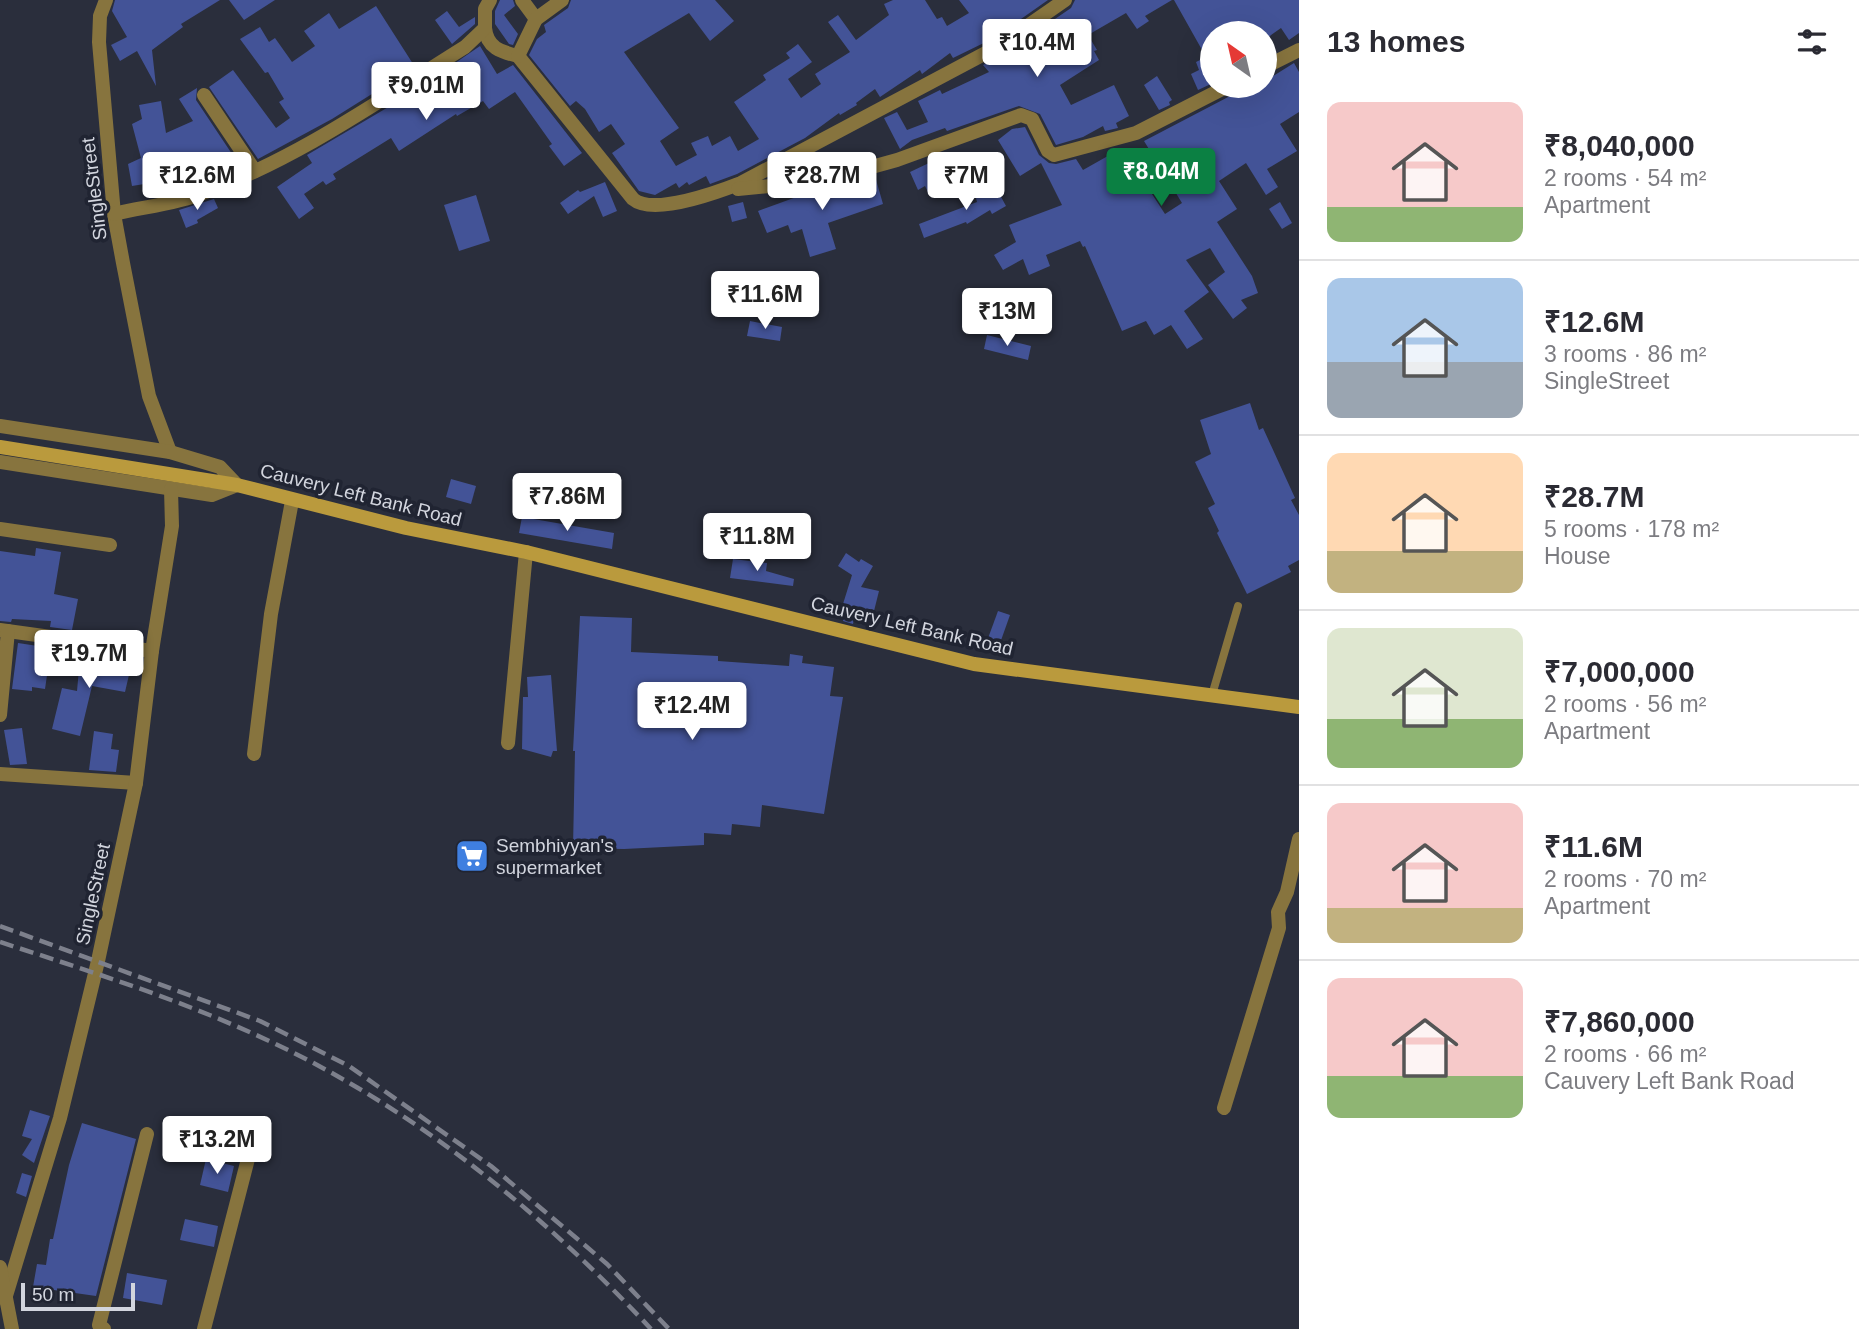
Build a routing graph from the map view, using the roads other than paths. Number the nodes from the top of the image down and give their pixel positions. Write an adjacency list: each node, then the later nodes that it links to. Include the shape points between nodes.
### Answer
1 (106, 0): 15 (street, SingleStreet, via 99,42)
2 (490, 0): 7 (street)
3 (522, 0): 6 (street)
4 (562, 0): 6 (street)
5 (1065, 0): 14 (street, via 999,46)
6 (536, 19): 9 (street)
7 (485, 28): 9 (street, via 495,48); 13 (street, via 465,47 317,139)
8 (1299, 50): 10 (street)
9 (518, 56): 14 (street, via 636,202 658,204)
10 (1278, 60)
11 (204, 96): 13 (street)
12 (1205, 98): 14 (street, via 1136,133 1054,155 1048,152 1032,119 1020,116 897,160 821,181)
13 (255, 171): 15 (street, via 201,194)
14 (722, 191)
15 (114, 214): 18 (street, SingleStreet, via 149,396)
16 (0, 426): 18 (street)
17 (0, 447): 20 (main road, Cauvery Left Bank Road)
18 (170, 452): 20 (street, via 220,467)
19 (0, 462): 21 (street)
20 (237, 485): 21 (street, via 212,495); 22 (main road, Cauvery Left Bank Road)
21 (170, 489): 28 (street, SingleStreet, via 172,526)
22 (292, 501): 25 (main road, Cauvery Left Bank Road); 33 (street, via 271,614)
23 (0, 528): 24 (street)
24 (110, 545)
25 (526, 552): 29 (main road, Cauvery Left Bank Road, via 974,664); 32 (street)
26 (1238, 606): 29 (lane)
27 (4, 631): 28 (street); 31 (street)
28 (152, 651): 35 (street, SingleStreet)
29 (1212, 695): 30 (main road, Cauvery Left Bank Road)
30 (1299, 707)
31 (0, 715)
32 (508, 743)
33 (254, 754)
34 (0, 774): 35 (street)
35 (136, 783): 41 (street, SingleStreet, via 60,1118)
36 (1299, 839): 37 (street, via 1278,912 1279,928)
37 (1224, 1108)
38 (147, 1134): 43 (street, via 100,1325)
39 (249, 1155): 44 (street)
40 (0, 1267): 41 (street)
41 (5, 1299): 42 (street)
42 (12, 1329)
43 (104, 1329)
44 (204, 1329)

